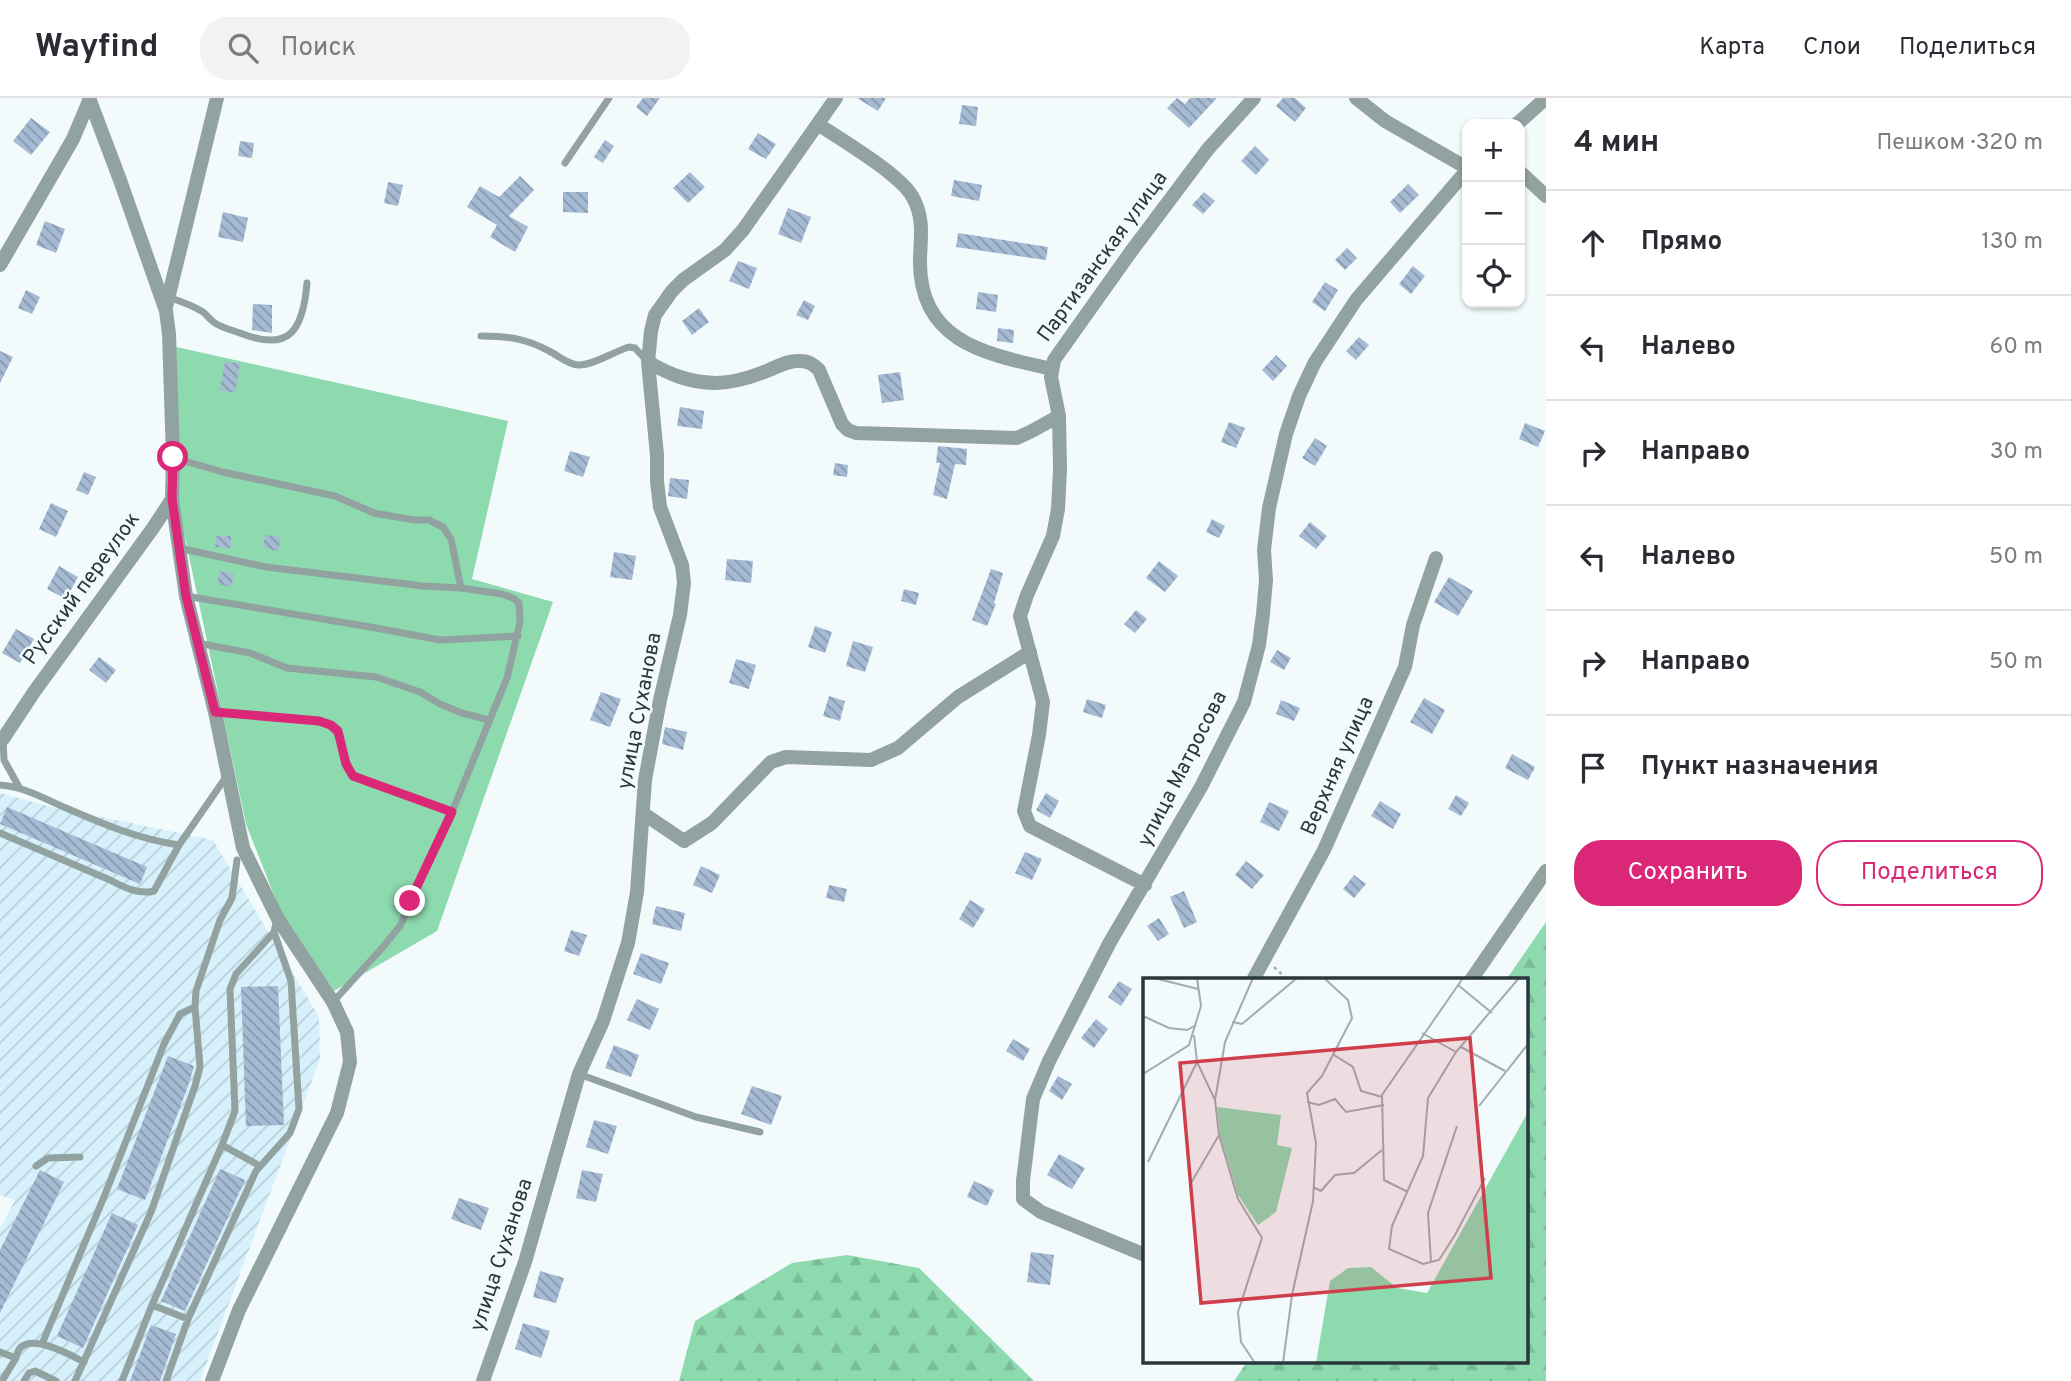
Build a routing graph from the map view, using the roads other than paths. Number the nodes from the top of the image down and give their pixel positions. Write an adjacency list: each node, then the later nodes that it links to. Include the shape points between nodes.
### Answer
1 (217, 98): 17 (street)
2 (609, 98): 10 (lane)
3 (836, 98): 9 (street, улица Суханова)
4 (1254, 98): 20 (street, Партизанская улица, via 1130,253)
5 (1356, 98): 11 (street, via 1385,121)
6 (1546, 98): 8 (street)
7 (89, 99): 15 (street, via 74,139); 17 (street)
8 (1523, 119)
9 (819, 125): 19 (street, улица Суханова, via 734,241 683,280 663,302 651,331); 20 (street, via 893,176 913,196 922,223 925,297 943,328 980,351)
10 (565, 163)
11 (1462, 166)
12 (1462, 175): 43 (street, улица Матросова, via 1356,300 1315,362 1299,396 1269,508 1264,614 1244,702)
13 (1525, 177): 14 (street)
14 (1546, 196)
15 (0, 265)
16 (307, 283): 17 (lane, via 303,316 295,329 272,341 215,323 185,302)
17 (167, 304): 22 (street)
18 (481, 336): 19 (lane, via 507,336 532,343 580,366 629,347)
19 (648, 362): 21 (street, via 670,375 717,383 803,360 819,370 842,424 856,433 1017,438); 38 (street, улица Суханова, via 660,507 682,565 684,583 645,780)
20 (1052, 369): 21 (street, Партизанская улица)
21 (1059, 416): 30 (street, Партизанская улица, via 1058,509 1053,536 1020,616)
22 (173, 457): 23 (street); 26 (lane, via 335,496 374,513 436,523 451,539)
23 (172, 499): 24 (street); 33 (street, Русский переулок)
24 (179, 548): 26 (lane, via 266,567); 27 (street)
25 (1436, 558): 45 (street, Верхняя улица, via 1413,625 1405,667 1324,850)
26 (461, 587): 28 (lane, via 502,594 519,603)
27 (186, 596): 28 (lane, via 440,640); 29 (street)
28 (517, 636): 32 (lane, via 507,678)
29 (196, 643): 31 (street); 32 (lane, via 250,653 287,668 376,677)
30 (1030, 652): 38 (street, via 958,697 898,748 871,760 786,757 771,762 712,824 684,841); 43 (street, Партизанская улица, via 1043,702 1024,811 1030,826)
31 (215, 712): 34 (street); 37 (lane, via 331,725 338,731 353,776)
32 (489, 720): 37 (lane)
33 (3, 739): 36 (lane, via 4,760)
34 (229, 774): 40 (lane); 44 (street, via 243,848)
35 (0, 785): 36 (lane)
36 (19, 787): 40 (lane, via 117,830)
37 (452, 812): 47 (lane, via 400,926)
38 (643, 814): 49 (street, улица Суханова, via 628,943 603,1021)
39 (0, 833): 40 (lane, via 122,886 149,893)
40 (179, 845)
41 (237, 860): 48 (lane, via 232,898 211,946)
42 (1546, 871): 46 (street)
43 (1146, 885): 55 (street, улица Матросова, via 1110,942 1033,1099 1023,1181 1023,1199 1041,1212)
44 (276, 925): 47 (street); 51 (lane, via 236,974 230,989 234,1111); 54 (lane, via 291,981 299,1109 290,1133)
45 (1254, 978)
46 (1472, 978)
47 (333, 1002): 68 (street, via 347,1032 350,1062 337,1113 239,1310)
48 (195, 1007): 58 (lane, via 180,1014 164,1044); 61 (lane, via 200,1068 195,1086 151,1212)
49 (579, 1074): 50 (lane, via 696,1117); 69 (street, улица Суханова, via 525,1262)
50 (760, 1132)
51 (222, 1145): 54 (lane); 56 (lane)
52 (80, 1157): 53 (lane, via 48,1158)
53 (36, 1166)
54 (260, 1166): 57 (lane)
55 (1143, 1254)
56 (152, 1305): 57 (lane); 66 (lane)
57 (188, 1319): 67 (lane)
58 (43, 1344): 60 (lane, via 24,1345); 61 (lane)
59 (0, 1352): 60 (lane)
60 (16, 1358): 62 (lane)
61 (84, 1362): 65 (lane)
62 (2, 1381)
63 (24, 1381): 64 (lane, via 35,1371)
64 (56, 1381)
65 (75, 1381)
66 (122, 1381)
67 (166, 1381)
68 (212, 1381)
69 (483, 1381)

